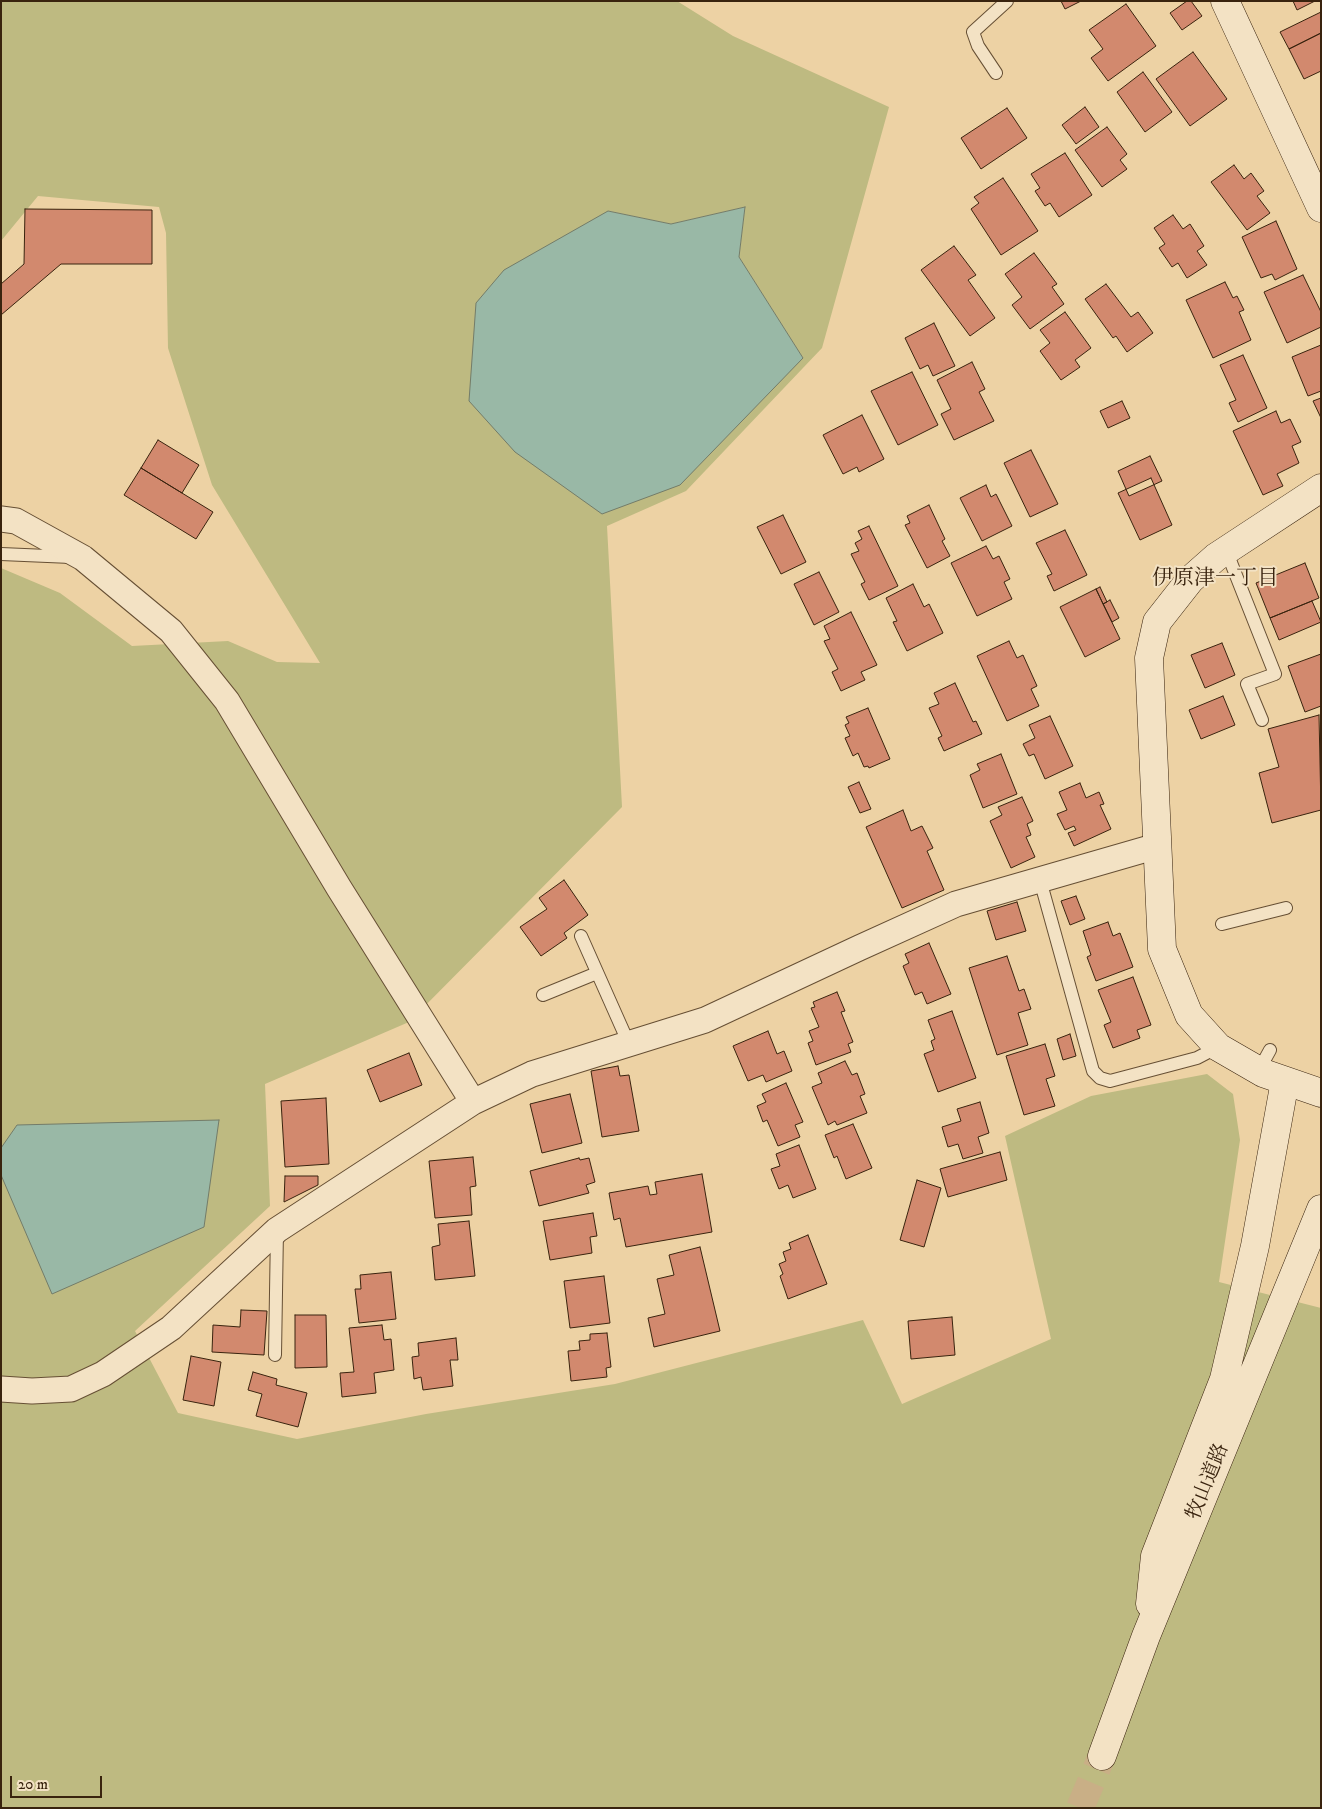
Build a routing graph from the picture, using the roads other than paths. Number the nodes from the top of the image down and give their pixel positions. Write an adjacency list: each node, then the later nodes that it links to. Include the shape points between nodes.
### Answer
1 (1007, 1): 3 (lane, via 973,32)
2 (1225, 1): 4 (street)
3 (996, 73)
4 (1321, 208)
5 (1321, 488): 7 (street)
6 (1, 519): 9 (street, via 16,521)
7 (1226, 550): 10 (lane, via 1275,674 1247,684); 11 (street, via 1190,580 1157,622 1149,658)
8 (1, 554): 9 (lane)
9 (83, 558): 22 (street, via 171,631 227,701)
10 (1262, 720)
11 (1157, 846): 12 (street); 19 (street, via 1162,948 1189,1015)
12 (1040, 880): 18 (street, via 956,904 704,1020); 19 (lane, via 1093,1072 1110,1081 1197,1058)
13 (1286, 908): 14 (lane)
14 (1222, 924)
15 (581, 936): 16 (lane)
16 (597, 973): 17 (lane); 18 (lane)
17 (543, 995)
18 (629, 1044): 22 (street, via 532,1074)
19 (1218, 1047): 20 (street, via 1264,1060)
20 (1285, 1081): 21 (street); 28 (street, via 1255,1246 1224,1379 1154,1556)
21 (1321, 1093)
22 (473, 1102): 24 (street)
23 (1321, 1209): 25 (street, 牧山道路)
24 (277, 1230): 26 (lane); 27 (street, via 171,1328 104,1374 71,1389)
25 (1310, 1268): 28 (street, 牧山道路)
26 (276, 1355)
27 (1, 1389)
28 (1146, 1636): 29 (street, 牧山道路)
29 (1102, 1756)

